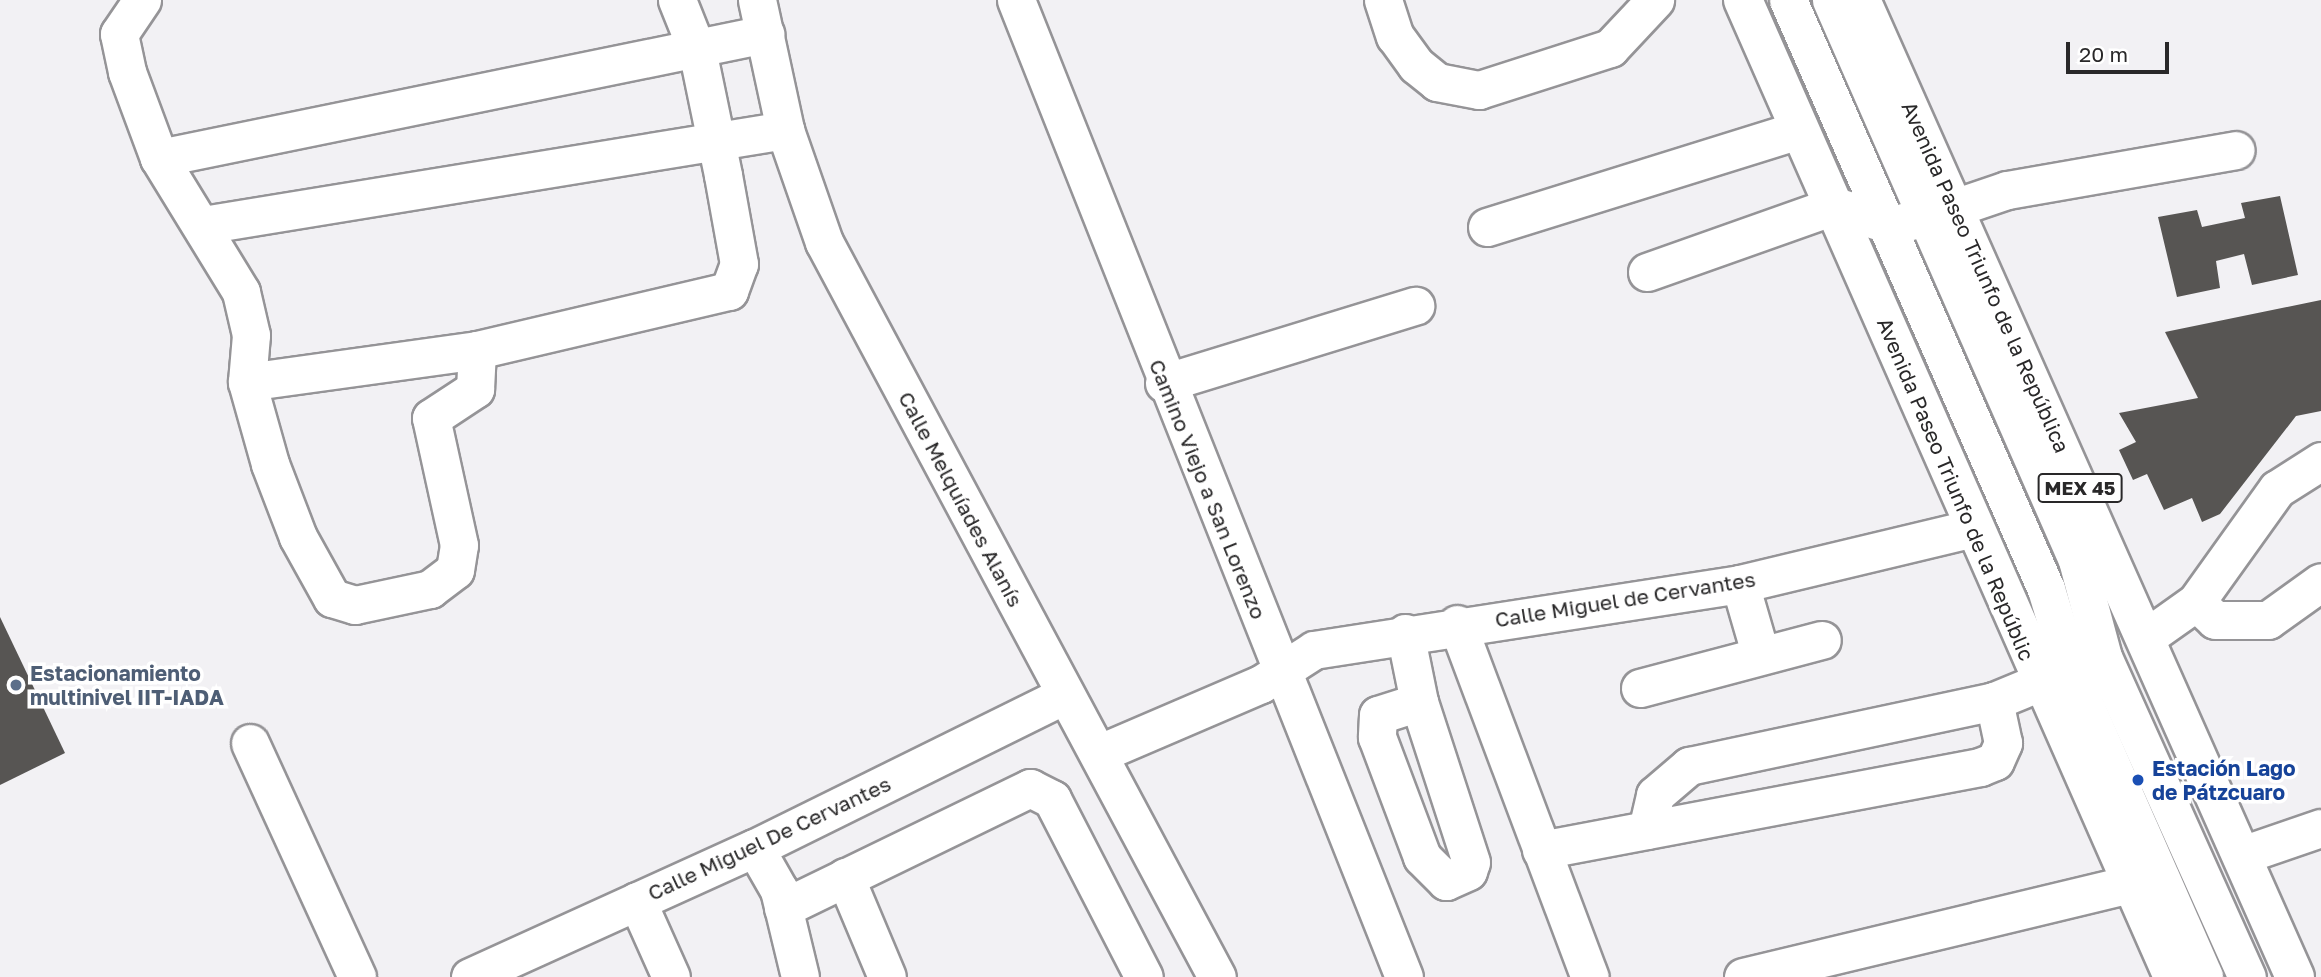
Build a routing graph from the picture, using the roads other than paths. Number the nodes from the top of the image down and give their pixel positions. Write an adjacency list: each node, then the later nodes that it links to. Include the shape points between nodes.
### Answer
1 (142, 0): 16 (street, via 120,34)
2 (677, 0): 11 (street)
3 (1016, 0): 26 (street, Camino Viejo a San Lorenzo)
4 (1383, 0): 5 (street, via 1395,36 1416,65 1437,82 1479,90 1610,48)
5 (1655, 0)
6 (1743, 0): 13 (main road, Avenida Paseo Triunfo de la Repúblic)
7 (1788, 0): 19 (street)
8 (1831, 0): 18 (street)
9 (1861, 0): 18 (main road, Avenida Paseo Triunfo de la República / MEX 45)
10 (761, 17): 11 (street); 12 (street, Calle Melquíades Alanís)
11 (697, 50): 14 (street); 16 (street)
12 (785, 130): 14 (street); 40 (street, Calle Melquíades Alanís, via 824,242)
13 (1799, 130): 17 (main road, Avenida Paseo Triunfo de la Repúblic); 21 (street)
14 (716, 142): 20 (street); 24 (street, via 738,264 729,291)
15 (2236, 150): 18 (street, via 2007,190)
16 (159, 158): 20 (street)
17 (1833, 206): 19 (main road); 22 (street); 28 (main road, Avenida Paseo Triunfo de la Repúblic)
18 (1942, 213): 19 (main road); 34 (main road, Avenida Paseo Triunfo de la República / MEX 45); 68 (street, via 2077,560 2103,657)
19 (1887, 225): 67 (street, via 2046,589 2073,678)
20 (203, 226): 25 (street, via 241,292 251,335)
21 (1487, 227)
22 (1647, 272)
23 (1415, 306): 26 (street)
24 (477, 351): 25 (street); 25 (street, via 475,389 431,418 460,559 430,589 355,605 332,598 298,537)
25 (247, 382)
26 (1164, 383): 37 (street, Camino Viejo a San Lorenzo)
27 (2321, 461): 31 (street, via 2277,489)
28 (1973, 528): 30 (street, Calle Miguel de Cervantes); 38 (main road, Avenida Paseo Triunfo de la Repúblic)
29 (2321, 582): 31 (street, via 2269,620 2216,620)
30 (1740, 584): 32 (street, Calle Miguel de Cervantes); 36 (street)
31 (2196, 602): 34 (street)
32 (1457, 624): 33 (street, Calle Miguel de Cervantes); 50 (street)
33 (1405, 633): 37 (street, Calle Miguel de Cervantes, via 1314,650); 42 (street)
34 (2148, 636): 51 (main road, Avenida Paseo Triunfo de la República / MEX 45)
35 (1822, 639): 36 (street)
36 (1760, 653): 39 (street)
37 (1281, 672): 45 (street, Calle Miguel de Cervantes); 63 (street, Camino Viejo a San Lorenzo)
38 (2040, 682): 41 (street); 53 (main road, Avenida Paseo Triunfo de la Repúblic)
39 (1640, 688)
40 (1065, 695): 45 (street, Calle Melquíades Alanís); 49 (street, Calle Miguel De Cervantes)
41 (1994, 701): 43 (street); 46 (street, via 2003,743 1995,761)
42 (1419, 702)
43 (1814, 737): 46 (street); 48 (street, via 1689,766 1655,795)
44 (250, 743): 56 (street)
45 (1100, 753): 62 (street, Calle Melquíades Alanís)
46 (1825, 796): 48 (street)
47 (2321, 828): 51 (street)
48 (1647, 830): 50 (street)
49 (755, 848): 54 (street, Calle Miguel De Cervantes); 55 (street)
50 (1541, 850): 64 (street)
51 (2242, 855): 69 (main road, Avenida Paseo Triunfo de la República / MEX 45)
52 (845, 877): 55 (street); 60 (street); 61 (street, via 1017,790 1045,791)
53 (2131, 884): 65 (street); 66 (main road, Avenida Paseo Triunfo de la Repúblic)
54 (637, 901): 57 (street, Calle Miguel De Cervantes); 58 (street)
55 (783, 908): 59 (street)
56 (357, 977)
57 (470, 977)
58 (671, 977)
59 (800, 977)
60 (887, 977)
61 (1144, 977)
62 (1217, 977)
63 (1404, 977)
64 (1590, 977)
65 (1743, 977)
66 (2173, 977)
67 (2204, 977)
68 (2246, 977)
69 (2295, 977)

